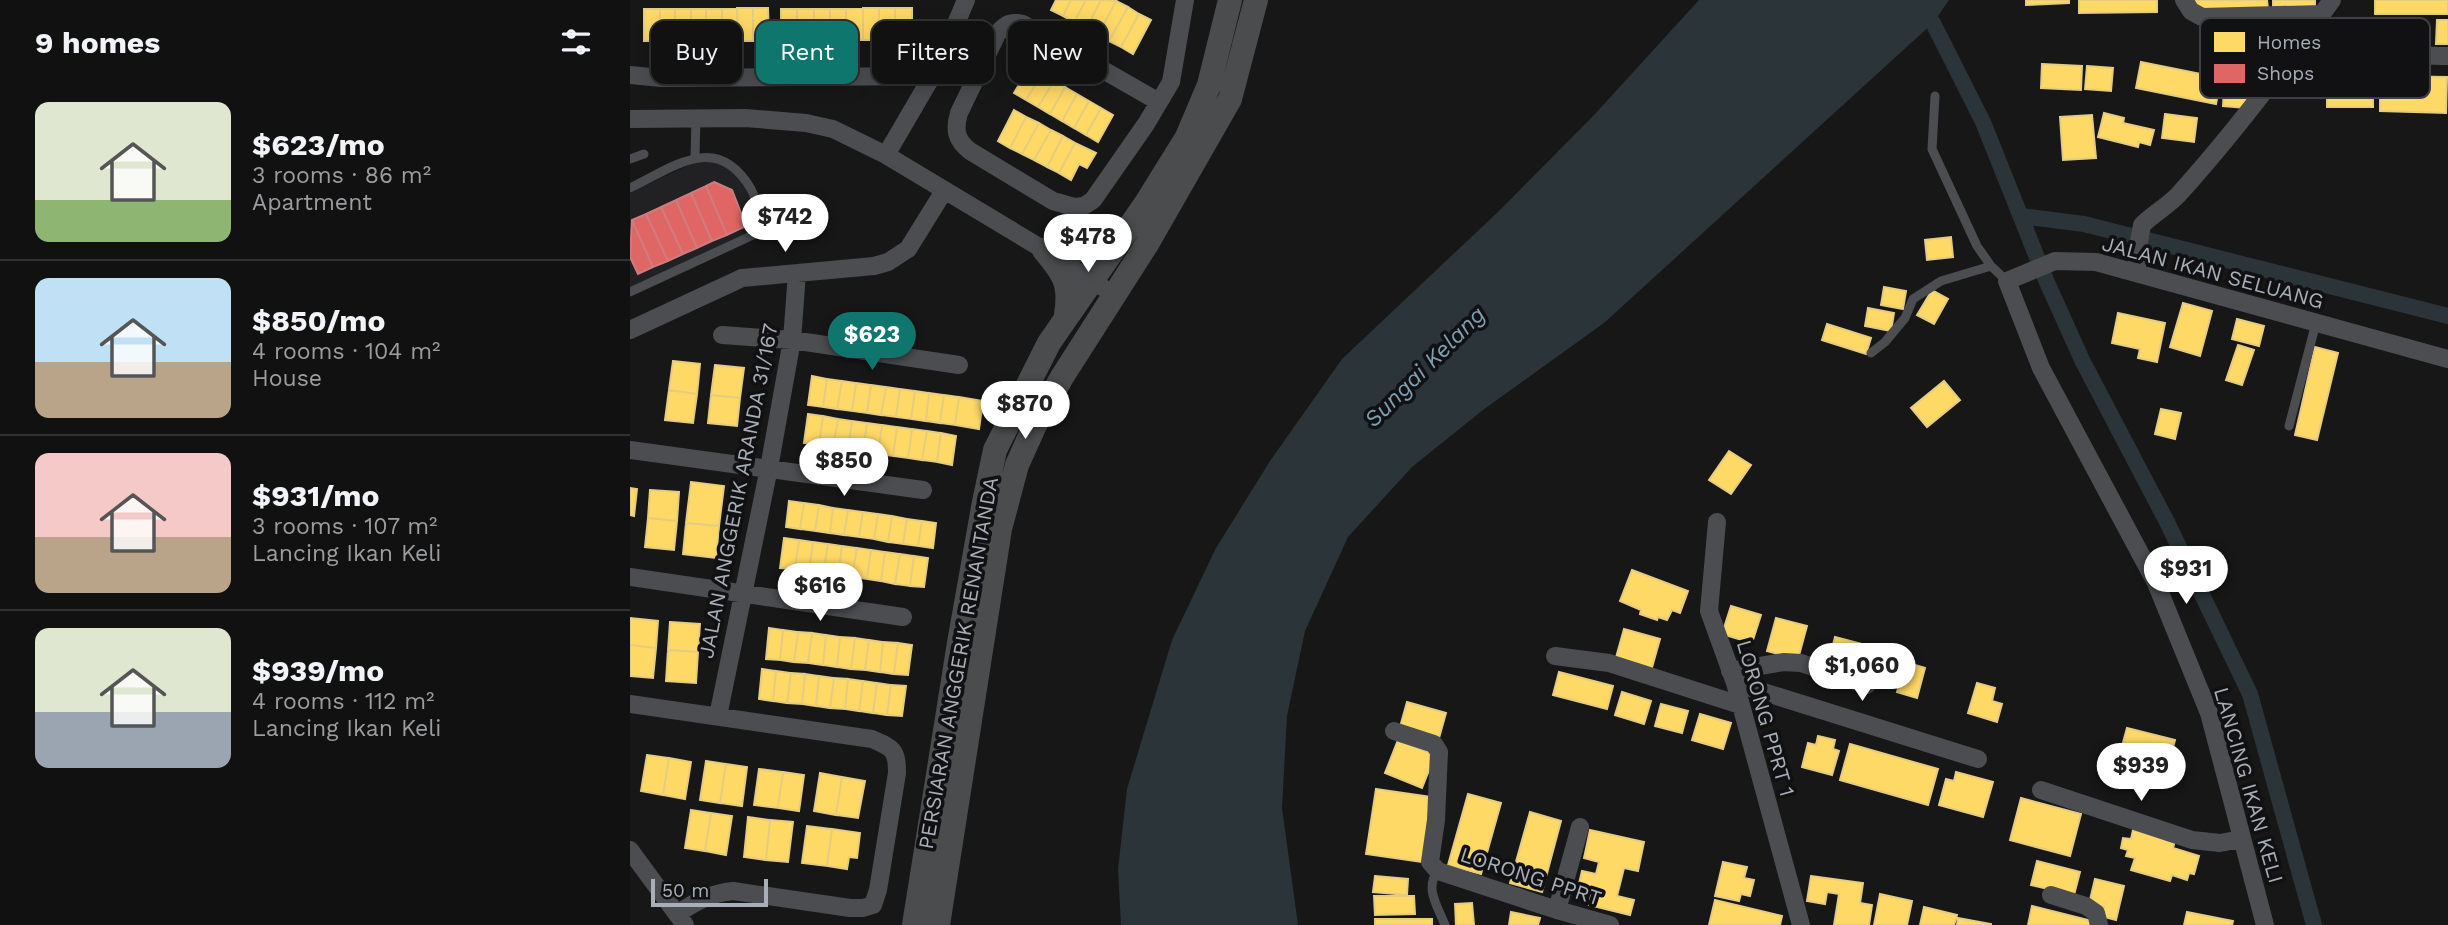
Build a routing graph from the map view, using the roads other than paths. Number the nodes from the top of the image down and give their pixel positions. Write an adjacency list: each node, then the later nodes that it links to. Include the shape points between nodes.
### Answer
1 (967, 0): 7 (street)
2 (1185, 0): 15 (street, via 1171,82)
3 (1230, 0): 24 (main road, PERSIARAN ANGGERIK RENANTANDA, via 1209,85 1187,137)
4 (1256, 0): 32 (main road, PERSIARAN ANGGERIK RENANTANDA, via 1230,99)
5 (2184, 0): 6 (street, via 2202,17)
6 (2327, 7)
7 (959, 21)
8 (2430, 56): 9 (street)
9 (2448, 56)
10 (630, 75): 11 (street)
11 (872, 76)
12 (928, 84): 19 (street)
13 (1935, 96): 26 (lane, via 1932,149)
14 (2258, 98): 28 (street, via 2176,197 2142,225)
15 (1159, 102): 15 (street, via 1097,194 1074,207 1053,201 961,144 955,126 997,34 1012,22 1024,24)
16 (696, 118): 17 (street); 19 (street, via 806,123 833,129); 20 (lane)
17 (630, 119)
18 (644, 155): 21 (lane)
19 (886, 155): 23 (street)
20 (695, 157): 22 (lane); 31 (lane, via 727,162 744,178 757,200 757,227 752,235)
21 (630, 159)
22 (630, 188)
23 (944, 191): 25 (street); 27 (street, via 899,257 874,266)
24 (1133, 222): 25 (main road, via 1097,248); 29 (main road, PERSIARAN ANGGERIK RENANTANDA)
25 (1045, 250): 29 (street); 33 (main road, via 1066,281)
26 (1991, 266): 30 (lane); 38 (lane, via 1941,281 1913,299 1905,318)
27 (797, 273): 35 (street, via 743,278); 37 (street, JALAN ANGGERIK ARANDA 31/167)
28 (2137, 273): 30 (street, JALAN IKAN SELUANG, via 2096,262 2055,261); 34 (street, JALAN IKAN SELUANG)
29 (1091, 279): 32 (street); 33 (main road, PERSIARAN ANGGERIK RENANTANDA)
30 (2007, 281): 59 (street, LANCING IKAN KELI, via 2041,368 2156,583 2208,713)
31 (630, 292)
32 (1114, 295): 66 (main road, PERSIARAN ANGGERIK RENANTANDA, via 1035,425 1003,516)
33 (1066, 316): 65 (main road, PERSIARAN ANGGERIK RENANTANDA, via 996,450)
34 (2316, 323): 39 (street, JALAN IKAN SELUANG); 41 (lane)
35 (630, 330)
36 (722, 335): 37 (street)
37 (792, 340): 40 (street); 43 (street, JALAN ANGGERIK ARANDA 31/167)
38 (1871, 353)
39 (2448, 359)
40 (959, 365)
41 (2289, 426)
42 (630, 450): 43 (street)
43 (769, 468): 44 (street); 47 (street, JALAN ANGGERIK ARANDA 31/167)
44 (923, 490)
45 (1717, 522): 50 (street, LORONG PPRT 1, via 1709,611)
46 (630, 577): 47 (street)
47 (744, 592): 48 (street); 54 (street, JALAN ANGGERIK ARANDA 31/167)
48 (903, 617)
49 (1555, 656): 53 (street, via 1609,663)
50 (1733, 677): 51 (street, via 1784,662 1801,663); 53 (street, LORONG PPRT 1); 56 (street)
51 (1867, 685)
52 (630, 704): 54 (street)
53 (1740, 705): 69 (street, LORONG PPRT 1)
54 (718, 716): 64 (street, via 872,739 890,747 897,756 897,773 878,890 873,905 863,908 720,892 705,897)
55 (1394, 731): 61 (street, via 1434,744 1439,752 1430,862)
56 (1978, 759)
57 (2040, 790): 59 (street, via 2192,840 2220,843)
58 (1580, 827): 63 (street)
59 (2241, 839): 71 (street, LANCING IKAN KELI)
60 (630, 850): 64 (street)
61 (1437, 871): 63 (street, LORONG PPRT); 67 (lane, via 1430,883)
62 (2051, 895): 70 (street, via 2086,906 2096,913)
63 (1557, 910): 68 (street, LORONG PPRT)
64 (681, 919)
65 (914, 925)
66 (938, 925)
67 (1445, 925)
68 (1610, 925)
69 (1801, 925)
70 (2099, 925)
71 (2265, 925)

